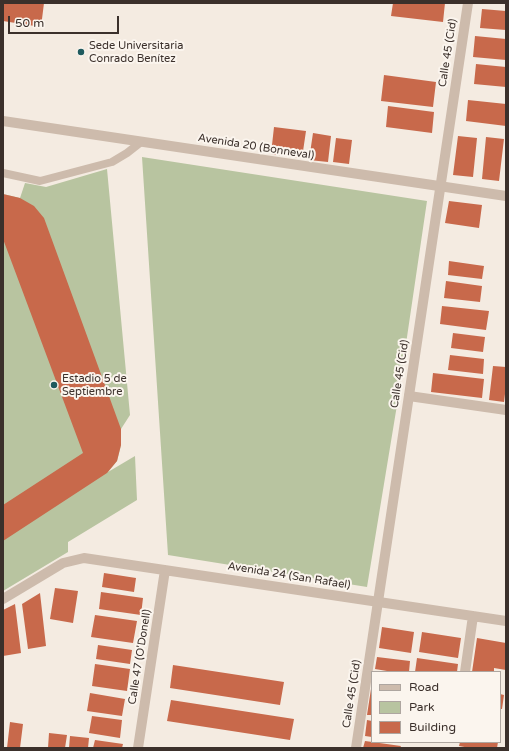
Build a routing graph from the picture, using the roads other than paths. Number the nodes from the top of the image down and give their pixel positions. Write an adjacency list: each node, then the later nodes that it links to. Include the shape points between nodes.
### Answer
1 (468, 3): 5 (street, Calle 45 (Cid))
2 (3, 121): 3 (street, Avenida 20 (Bonneval))
3 (141, 142): 4 (lane, via 112,162 40,181); 5 (street, Avenida 20 (Bonneval))
4 (3, 173)
5 (440, 187): 6 (street, Avenida 20 (Bonneval)); 7 (street, Calle 45 (Cid))
6 (506, 196)
7 (409, 396): 8 (street); 11 (street, Calle 45 (Cid))
8 (506, 410)
9 (165, 570): 10 (street, Avenida 24 (San Rafael), via 84,558 69,561); 11 (street, Avenida 24 (San Rafael)); 15 (street, Calle 47 (O'Donell))
10 (3, 599)
11 (378, 602): 12 (street, Avenida 24 (San Rafael)); 16 (street, Calle 45 (Cid))
12 (473, 616): 13 (street, Avenida 24 (San Rafael)); 14 (street)
13 (506, 621)
14 (465, 671)
15 (138, 748)
16 (356, 748)

